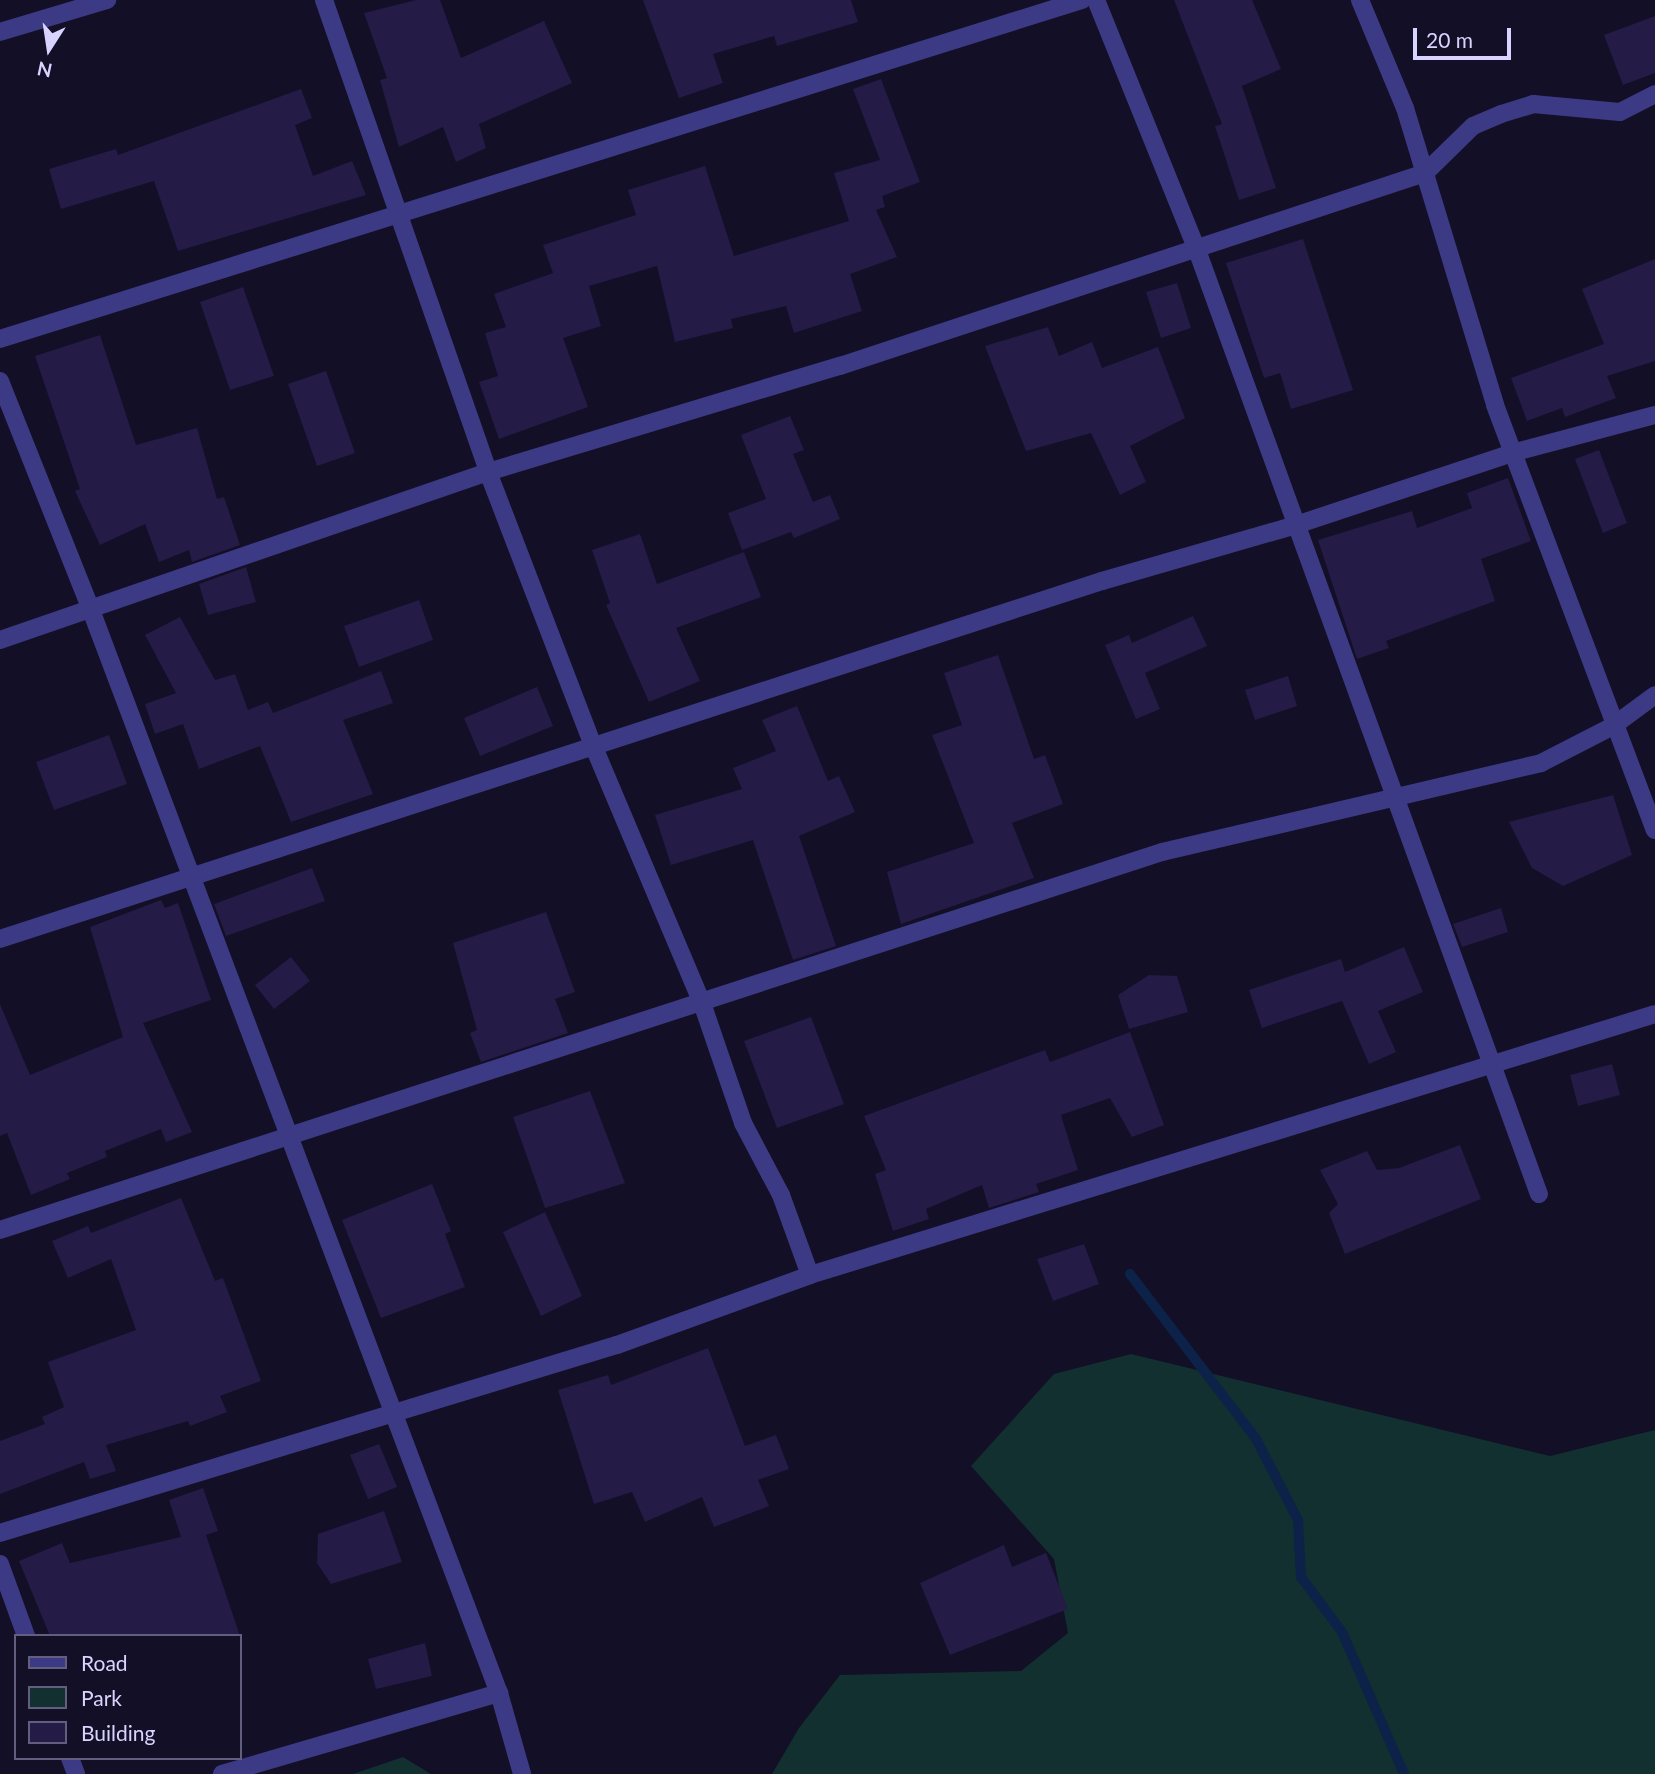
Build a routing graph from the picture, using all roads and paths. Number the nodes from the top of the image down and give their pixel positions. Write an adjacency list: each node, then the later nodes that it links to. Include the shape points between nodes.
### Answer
1 (107, 0): 6 (street)
2 (324, 0): 9 (street)
3 (1082, 0): 9 (street)
4 (1096, 0): 10 (street)
5 (1360, 0): 8 (street, via 1405,108)
6 (0, 32)
7 (1655, 94): 8 (street, via 1620,112 1533,104 1501,114 1473,126)
8 (1425, 173): 10 (street); 14 (street)
9 (398, 216): 11 (street); 15 (street)
10 (1197, 250): 15 (street, via 840,366); 16 (street)
11 (0, 339)
12 (0, 381): 17 (street)
13 (1655, 415): 14 (street)
14 (1512, 453): 16 (street); 20 (street)
15 (488, 472): 17 (street); 21 (street)
16 (1296, 525): 21 (street, via 1102,581); 22 (street)
17 (91, 610): 18 (street); 24 (street)
18 (0, 640)
19 (1655, 695): 20 (street)
20 (1613, 726): 22 (street, via 1541,763); 23 (street)
21 (593, 744): 24 (street); 26 (street)
22 (1394, 796): 26 (street, via 1162,852); 28 (street)
23 (1655, 830)
24 (190, 877): 25 (street); 29 (street)
25 (0, 939)
26 (702, 1003): 29 (street); 32 (street, via 743,1123 781,1195)
27 (1655, 1014): 28 (street)
28 (1492, 1064): 30 (street); 32 (street)
29 (289, 1138): 31 (street); 33 (street)
30 (1539, 1194)
31 (0, 1230)
32 (810, 1275): 33 (street, via 617,1345)
33 (392, 1413): 34 (street); 37 (street)
34 (0, 1533)
35 (0, 1564): 36 (street)
36 (25, 1634)
37 (499, 1693): 38 (street); 39 (street)
38 (222, 1774)
39 (522, 1774)

